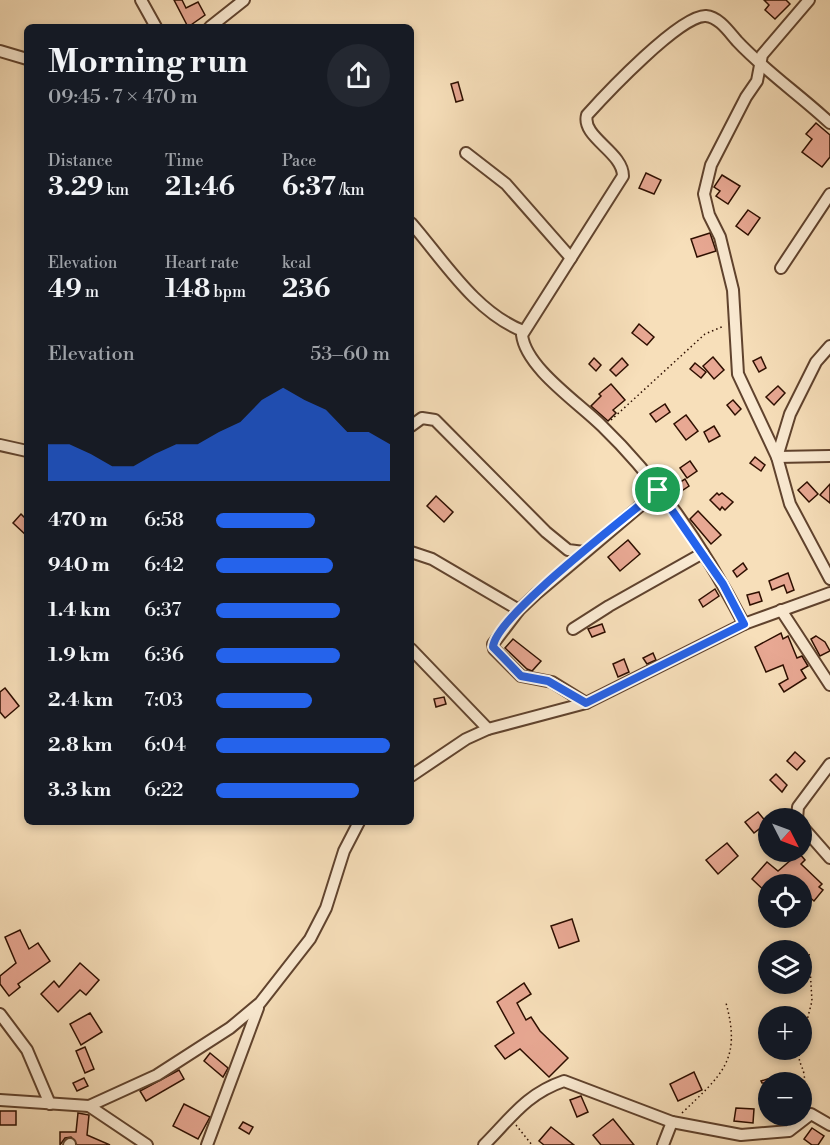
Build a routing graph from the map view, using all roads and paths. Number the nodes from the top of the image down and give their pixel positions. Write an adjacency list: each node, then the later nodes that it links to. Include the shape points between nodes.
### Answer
1 (141, 0): 4 (street)
2 (244, 0): 5 (street)
3 (809, 0): 8 (street)
4 (154, 24)
5 (214, 24)
6 (0, 51): 7 (street)
7 (24, 58)
8 (759, 64): 9 (street); 13 (street, via 719,21 701,16 634,65 586,117 589,129 620,162 623,176); 15 (street, via 757,81 711,165 704,194 731,281)
9 (830, 123)
10 (466, 153): 13 (street, via 506,184)
11 (830, 194): 14 (street)
12 (414, 226): 16 (street, via 487,311)
13 (571, 258): 16 (street)
14 (781, 268)
15 (736, 321): 19 (path, via 705,334); 23 (street, via 738,374)
16 (523, 331): 19 (street, via 528,354)
17 (830, 346): 23 (street, via 816,362 790,414)
18 (414, 424): 25 (street, via 422,418 435,420 564,548)
19 (603, 427): 24 (street)
20 (0, 445): 21 (street)
21 (24, 451)
22 (830, 456): 23 (street)
23 (777, 457): 28 (street, via 789,504)
24 (658, 490): 25 (street); 27 (street)
25 (584, 552): 30 (street)
26 (414, 553): 30 (street, via 432,559)
27 (703, 554): 32 (street); 33 (street)
28 (830, 579)
29 (830, 593): 31 (street)
30 (519, 610): 36 (street, via 493,647 521,676 548,681)
31 (781, 610): 32 (street); 35 (street)
32 (744, 624): 36 (street)
33 (573, 629)
34 (414, 652): 37 (street)
35 (830, 685)
36 (586, 703): 37 (street)
37 (488, 729): 39 (street)
38 (830, 764): 40 (street)
39 (414, 774)
40 (798, 808)
41 (357, 825): 44 (street, via 344,851 319,925)
42 (812, 838): 43 (street)
43 (830, 858)
44 (260, 1003): 49 (street, via 215,1039 157,1075); 56 (street)
45 (726, 1003): 52 (path, via 733,1029 730,1055 709,1087)
46 (0, 1014): 48 (street, via 27,1050)
47 (0, 1101): 48 (street)
48 (50, 1104): 49 (street)
49 (89, 1106): 55 (street)
50 (812, 1115): 53 (street)
51 (509, 1118): 52 (street, via 534,1094 564,1081); 57 (street); 58 (path)
52 (672, 1122): 54 (street, via 741,1135 789,1131); 59 (street)
53 (830, 1125)
54 (795, 1126)
55 (147, 1145)
56 (207, 1145)
57 (483, 1145)
58 (532, 1145)
59 (663, 1145)

